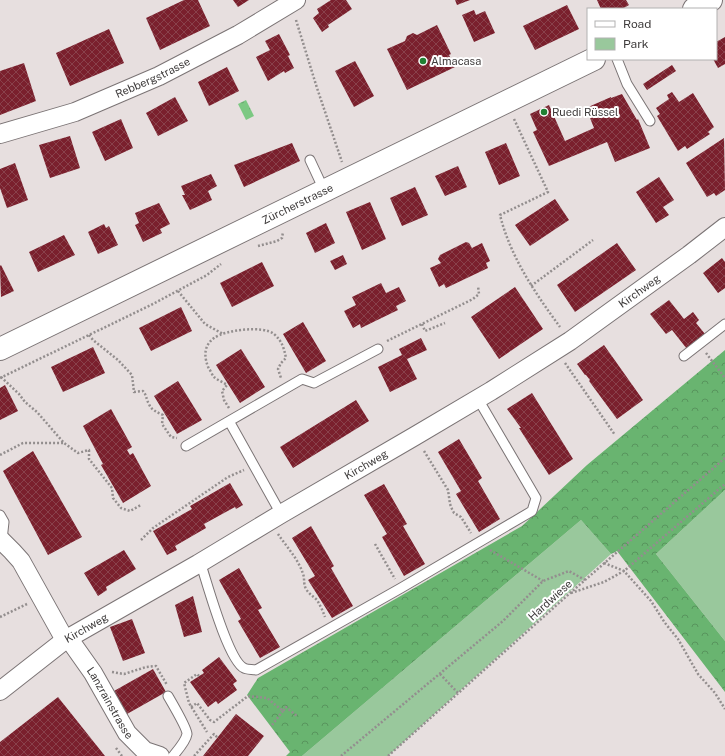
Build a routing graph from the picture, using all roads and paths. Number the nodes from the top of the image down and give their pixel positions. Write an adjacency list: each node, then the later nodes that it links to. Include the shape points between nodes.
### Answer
1 (294, 6): 6 (street, Rebbergstrasse, via 159,76 75,112); 8 (path, via 317,88)
2 (592, 60): 9 (main road, Zürcherstrasse)
3 (617, 60): 5 (lane, via 627,84)
4 (513, 115): 16 (path, via 548,192 500,215 516,258)
5 (650, 121)
6 (0, 134)
7 (310, 160): 9 (lane)
8 (344, 166)
9 (324, 190): 24 (main road, Zürcherstrasse)
10 (725, 227): 23 (street, Kirchweg)
11 (282, 228): 13 (path, via 282,238)
12 (593, 240): 16 (path)
13 (251, 249)
14 (226, 262): 17 (path, via 208,276)
15 (478, 286): 19 (path, via 479,294 473,299)
16 (531, 286): 23 (path)
17 (178, 291): 21 (path, via 205,324); 22 (path)
18 (445, 323): 19 (path, via 425,331)
19 (422, 324): 25 (path, via 380,345)
20 (725, 324): 26 (lane)
21 (224, 334): 31 (path, via 248,329 273,333 284,345 286,358 278,369); 33 (path, via 214,338 209,344 205,361 213,376 227,385 222,391 224,400 232,412)
22 (89, 335): 29 (path); 36 (path, via 132,375 134,392 143,391 147,395 152,410 163,415 162,424 171,438 182,438)
23 (570, 341): 32 (street, Kirchweg)
24 (0, 349)
25 (378, 349): 31 (lane, via 314,383 302,378)
26 (684, 356)
27 (561, 357): 34 (path)
28 (713, 364): 30 (path)
29 (1, 377): 35 (path)
30 (725, 378)
31 (286, 387): 33 (lane)
32 (478, 399): 45 (street, Kirchweg); 48 (lane, via 536,498 532,511)
33 (229, 421): 36 (lane); 40 (lane)
34 (615, 435)
35 (64, 443): 38 (path, via 23,443); 42 (path, via 78,453 90,450 89,459 112,488 114,498 121,508 130,511)
36 (186, 446)
37 (424, 450): 44 (path, via 448,490 454,513)
38 (0, 455)
39 (725, 458): 50 (path, Hardwiese)
40 (253, 465): 45 (lane); 47 (path, via 228,477 153,528)
41 (725, 484): 52 (path)
42 (141, 505)
43 (0, 515): 46 (lane, via 4,522)
44 (464, 521)
45 (278, 522): 51 (street, Kirchweg); 58 (path, via 288,549 304,574 303,582)
46 (1, 540): 60 (street, Lanzrainstrasse, via 21,562)
47 (141, 540)
48 (477, 543): 51 (lane, via 256,670 244,668 234,658 203,571); 54 (path)
49 (375, 544): 53 (path)
50 (604, 563): 52 (path); 55 (path, Hardwiese)
51 (198, 564): 60 (street, Kirchweg)
52 (624, 571): 56 (path, via 604,582); 68 (path, via 651,601 678,639 698,674)
53 (392, 573)
54 (543, 580): 55 (path, via 569,571); 62 (path, via 503,621)
55 (585, 580): 56 (path, Hardwiese)
56 (569, 594): 65 (path, Hardwiese)
57 (31, 602): 59 (path)
58 (319, 605)
59 (0, 617)
60 (67, 640): 61 (street, Lanzrainstrasse); 64 (street, Kirchweg)
61 (93, 673): 66 (path, via 101,669 124,674 156,666 170,690); 76 (street, Lanzrainstrasse, via 127,733 145,751)
62 (440, 674): 65 (path); 79 (path)
63 (200, 676): 67 (path, via 197,674 184,682)
64 (0, 691)
65 (458, 693): 80 (path, Hardwiese)
66 (168, 696): 77 (lane, via 187,733)
67 (191, 707): 69 (path, via 197,703 214,722 248,696 267,698); 72 (path)
68 (725, 709)
69 (283, 711): 70 (path, via 286,707); 71 (path)
70 (297, 716)
71 (272, 725)
72 (207, 732)
73 (218, 738): 78 (path, via 214,734)
74 (115, 746): 75 (path)
75 (122, 756)
76 (160, 756)
77 (174, 756)
78 (194, 756)
79 (341, 756)
80 (388, 756)

